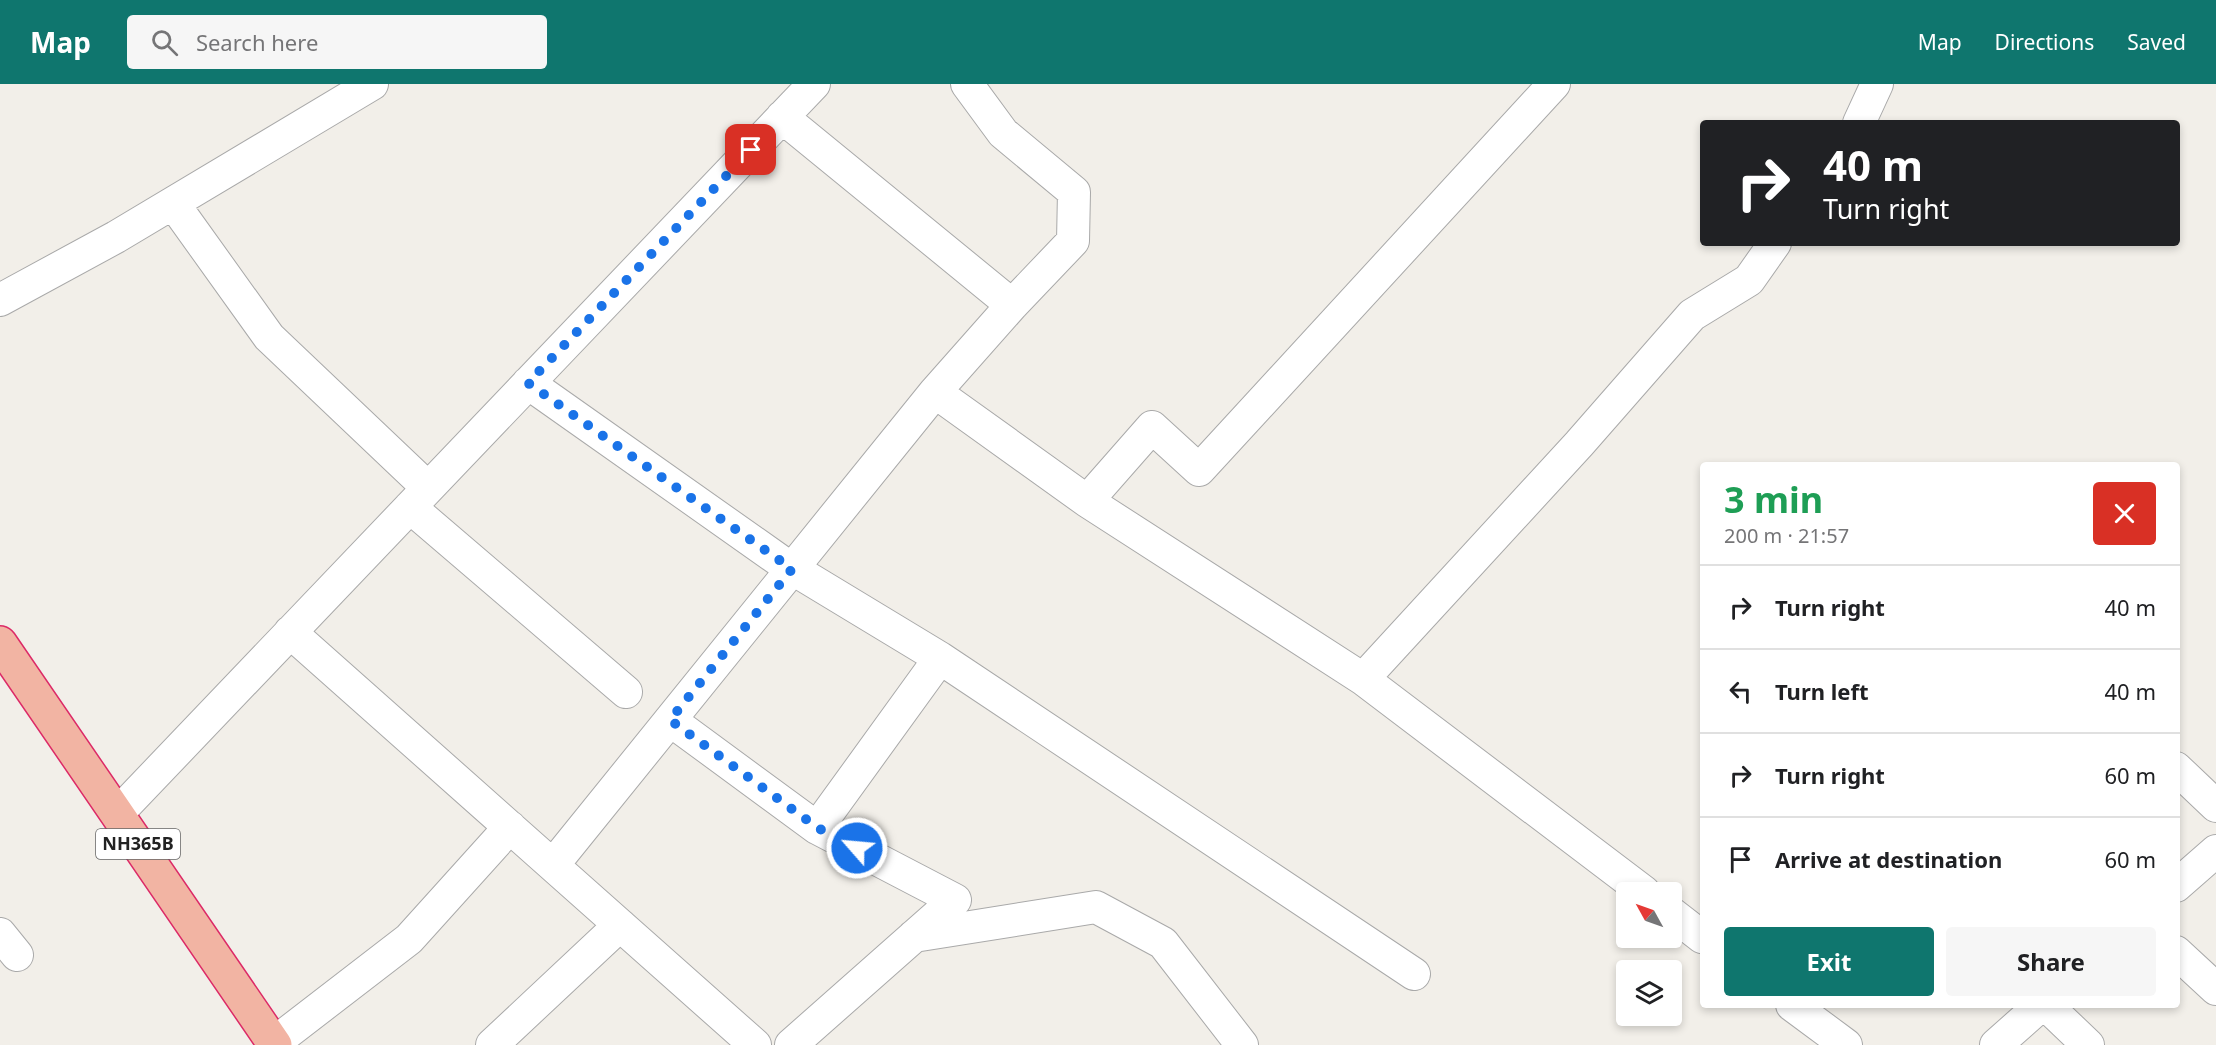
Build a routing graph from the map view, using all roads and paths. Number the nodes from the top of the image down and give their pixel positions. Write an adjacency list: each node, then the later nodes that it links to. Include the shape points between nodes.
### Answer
1 (372, 84): 8 (street)
2 (814, 84): 6 (street)
3 (967, 84): 11 (street, via 1003,133 1074,192 1074,241)
4 (1554, 84): 15 (street, via 1199,470 1152,427)
5 (1877, 84): 7 (street)
6 (782, 117): 11 (street); 12 (street)
7 (1860, 120)
8 (173, 204): 10 (street); 14 (street, via 269,337)
9 (1773, 246): 20 (street, via 1749,280 1692,315)
10 (0, 300)
11 (1012, 305): 13 (street)
12 (528, 383): 14 (street); 16 (street)
13 (935, 392): 15 (street); 16 (street)
14 (419, 497): 17 (street); 21 (street)
15 (1087, 501): 20 (street)
16 (792, 569): 19 (street); 22 (street)
17 (290, 632): 25 (street); 26 (street)
18 (0, 643): 25 (highway, NH365B)
19 (940, 658): 27 (street); 37 (street)
20 (1363, 679): 30 (street)
21 (626, 692)
22 (670, 720): 27 (street); 29 (street)
23 (2180, 772): 24 (street)
24 (2216, 806)
25 (117, 814): 43 (highway, NH365B)
26 (510, 827): 29 (street); 43 (street, via 409,939)
27 (818, 828): 35 (street, via 956,900)
28 (2216, 851): 31 (street)
29 (553, 865): 33 (street)
30 (1631, 882)
31 (2180, 882)
32 (1682, 922): 34 (street)
33 (620, 925): 44 (street); 45 (street)
34 (1700, 935)
35 (914, 936): 46 (street); 47 (street, via 1096,907 1163,943)
36 (2180, 956): 38 (street)
37 (1414, 974)
38 (2216, 989)
39 (1802, 1008): 42 (street)
40 (2038, 1008): 49 (street)
41 (2049, 1008): 50 (street)
42 (1828, 1016): 48 (street)
43 (275, 1044)
44 (492, 1045)
45 (755, 1045)
46 (791, 1045)
47 (1242, 1045)
48 (1846, 1045)
49 (1996, 1045)
50 (2088, 1045)

